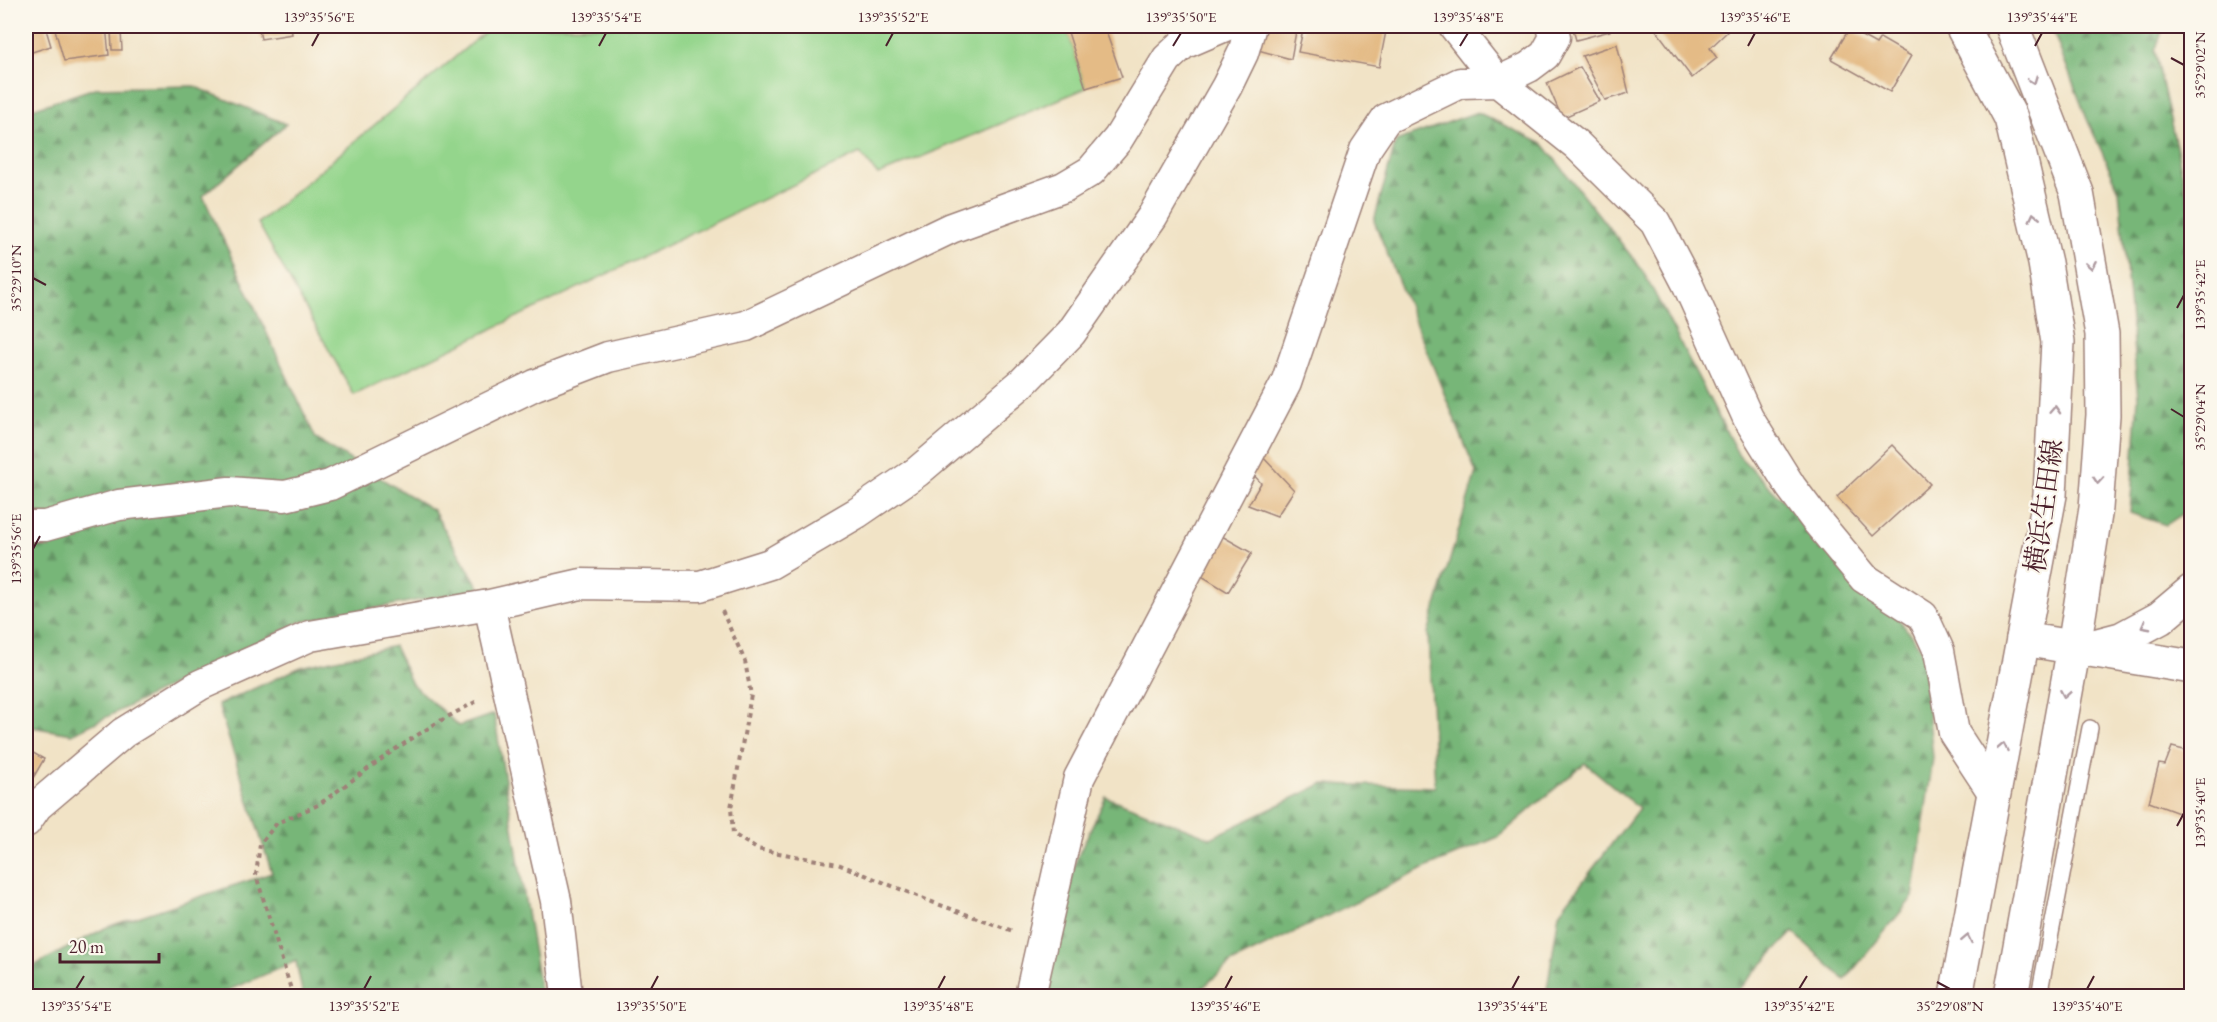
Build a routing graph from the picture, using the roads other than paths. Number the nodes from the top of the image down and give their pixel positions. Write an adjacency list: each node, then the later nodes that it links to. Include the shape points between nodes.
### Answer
1 (1225, 26): 8 (street, via 1183,44 1167,59 1118,139 1091,171 1064,187 951,228 746,326 608,357 556,376 330,485 285,496 229,492 119,505 45,526)
2 (1251, 26): 10 (street, via 1227,86 1152,217 1071,333 1022,383 917,472 770,564 700,586 581,584)
3 (1454, 26): 7 (street)
4 (1552, 26): 7 (street, via 1555,37 1545,55)
5 (1962, 26): 11 (main road, 横浜生田線, one-way to 5, via 2050,495 2058,342 2045,263 2011,118)
6 (2012, 26): 12 (main road, 横浜生田線, one-way to 12, via 2077,193 2102,334 2103,415 2096,508)
7 (1498, 82): 15 (street, via 1577,146 1655,222 1688,283 1748,418 1791,487 1864,578 1923,616 1939,651 1954,733); 18 (street, via 1460,83 1386,119 1365,150 1286,384 1079,778)
8 (26, 525)
9 (2192, 591): 12 (main road, one-way to 12, via 2160,618 2121,639)
10 (489, 605): 16 (street, via 310,636 200,685 123,732 37,806); 17 (street, via 556,902)
11 (2023, 639): 12 (main road); 15 (main road, 横浜生田線, one-way to 11)
12 (2078, 648): 13 (main road); 20 (main road, 横浜生田線, one-way to 20)
13 (2192, 666)
14 (2090, 728): 21 (lane)
15 (1994, 794): 19 (main road, 横浜生田線, one-way to 15)
16 (26, 822)
17 (567, 996)
18 (1030, 996)
19 (1956, 996)
20 (2011, 996)
21 (2039, 996)

